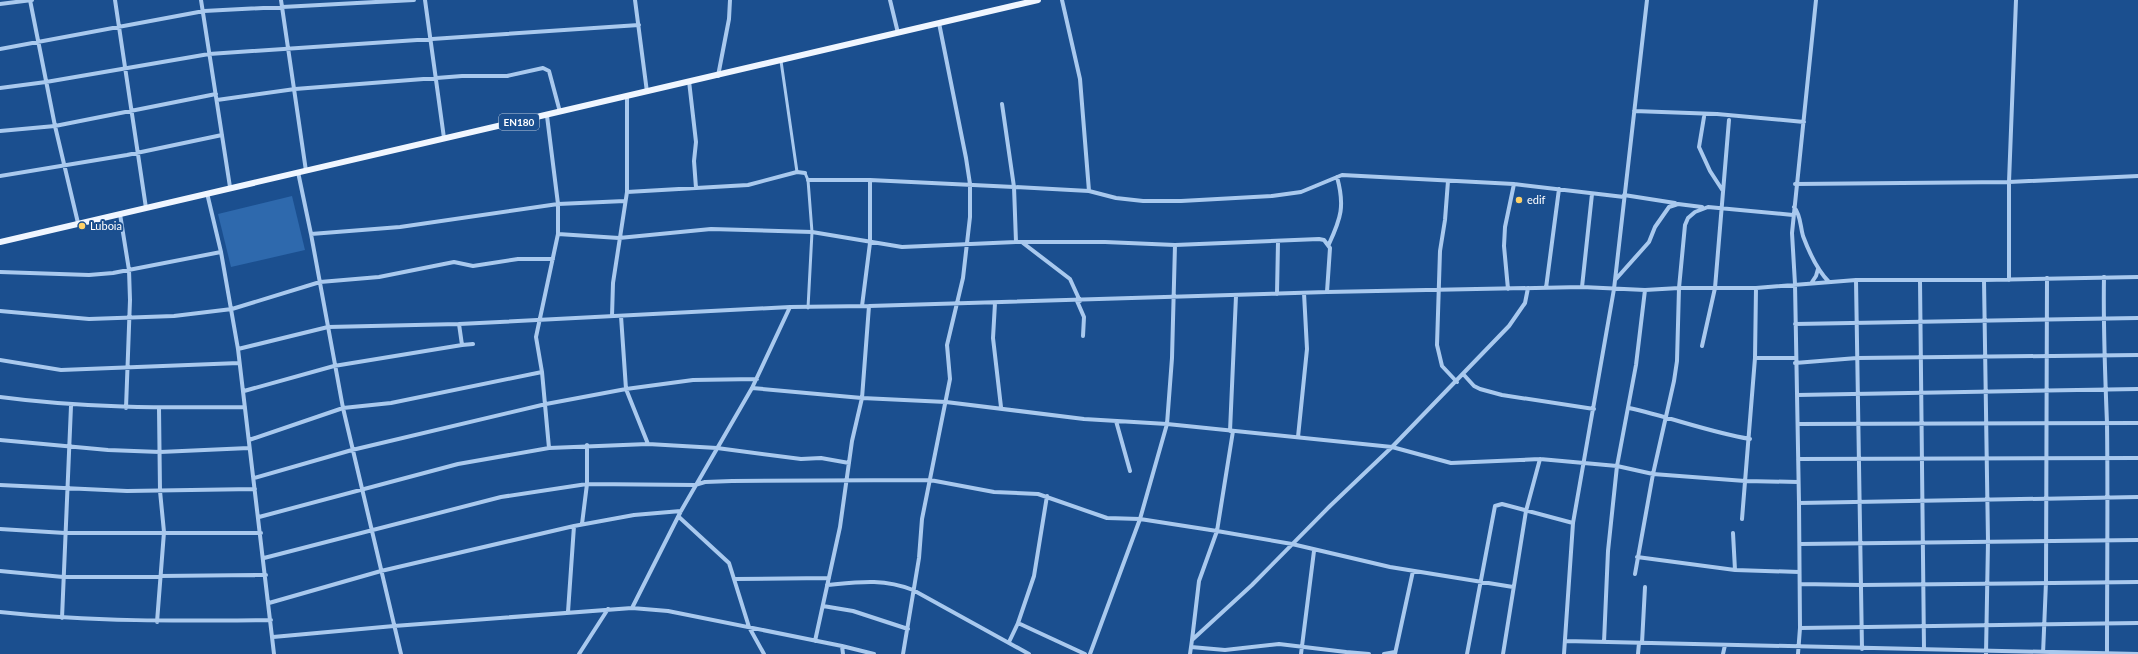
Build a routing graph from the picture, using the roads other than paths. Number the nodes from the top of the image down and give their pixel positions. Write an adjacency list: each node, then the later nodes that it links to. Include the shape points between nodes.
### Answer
1 (31, 0): 15 (street); 23 (street)
2 (115, 0): 20 (street)
3 (201, 0): 17 (street)
4 (281, 0): 16 (street)
5 (414, 0): 16 (street)
6 (425, 0): 22 (street)
7 (636, 0): 19 (street)
8 (730, 0): 29 (street)
9 (890, 0): 21 (street)
10 (1038, 0): 18 (main road, EN180)
11 (1062, 0): 71 (street, via 1080,79)
12 (1647, 0): 40 (street)
13 (1816, 0): 46 (street)
14 (2016, 0): 63 (street)
15 (0, 4)
16 (282, 7): 17 (street); 25 (street)
17 (204, 11): 20 (street); 26 (street)
18 (939, 23): 21 (main road, EN180); 64 (street)
19 (638, 25): 22 (street); 35 (street)
20 (119, 27): 23 (street); 28 (street)
21 (898, 33): 27 (main road, EN180)
22 (430, 40): 25 (street); 30 (street)
23 (37, 43): 24 (street); 32 (street)
24 (0, 49)
25 (289, 50): 26 (street); 34 (street)
26 (209, 54): 28 (street); 36 (street)
27 (781, 61): 29 (main road, EN180); 55 (street)
28 (125, 70): 32 (street); 41 (street)
29 (718, 76): 31 (main road, EN180)
30 (436, 78): 34 (street); 42 (street, via 507,76 544,68 549,72); 50 (street)
31 (689, 81): 35 (main road, EN180); 69 (street, via 696,142)
32 (46, 82): 33 (street); 47 (street)
33 (0, 88)
34 (295, 89): 38 (street); 53 (street)
35 (647, 92): 37 (main road, EN180)
36 (216, 94): 38 (street); 41 (street)
37 (627, 97): 42 (main road, EN180); 73 (street)
38 (217, 100): 49 (street)
39 (1002, 104): 68 (street)
40 (1634, 111): 46 (street, via 1717,114); 76 (street)
41 (132, 112): 47 (street); 51 (street)
42 (560, 113): 43 (main road, EN180)
43 (546, 116): 50 (main road, EN180); 78 (street)
44 (1704, 117): 72 (street, via 1699,147)
45 (1729, 120): 72 (street)
46 (1804, 122): 66 (street)
47 (55, 126): 48 (street); 52 (street)
48 (0, 131)
49 (222, 135): 51 (street); 67 (street)
50 (444, 138): 53 (main road, EN180)
51 (138, 153): 52 (street); 83 (street)
52 (65, 165): 57 (street); 86 (street)
53 (306, 171): 54 (main road, EN180)
54 (298, 172): 67 (main road, EN180); 88 (street)
55 (797, 172): 56 (street); 69 (street, via 748,185)
56 (805, 173): 60 (street)
57 (0, 176)
58 (2138, 176): 63 (street)
59 (1337, 177): 62 (street, via 1342,175); 71 (street, via 1301,192 1272,196 1144,201 1116,198); 97 (street, via 1342,195 1342,210 1340,221)
60 (808, 180): 61 (street); 87 (street)
61 (870, 180): 64 (street); 94 (street)
62 (1448, 181): 65 (street); 125 (street)
63 (2009, 182): 66 (street); 111 (street)
64 (970, 184): 68 (street); 95 (street)
65 (1514, 184): 70 (street); 122 (street, via 1505,227)
66 (1796, 184): 82 (street)
67 (230, 187): 74 (main road, EN180)
68 (1014, 187): 71 (street); 92 (street)
69 (696, 188): 73 (street)
70 (1559, 189): 75 (street); 118 (street)
71 (1089, 191)
72 (1723, 191): 81 (street)
73 (627, 192): 77 (street)
74 (207, 193): 83 (main road, EN180); 99 (street)
75 (1592, 194): 76 (street); 116 (street)
76 (1624, 196): 79 (street); 107 (street)
77 (625, 201): 78 (street); 90 (street)
78 (558, 204): 88 (street, via 400,227); 89 (street)
79 (1678, 204): 80 (street); 107 (street, via 1669,207 1655,227 1649,242)
80 (1702, 207): 81 (street); 119 (street, via 1688,218 1685,225)
81 (1722, 207): 85 (street); 120 (street)
82 (1794, 207): 85 (street); 101 (street, via 1799,213 1803,237)
83 (146, 208): 84 (main road, EN180)
84 (120, 214): 86 (main road, EN180); 102 (street)
85 (1793, 215): 115 (street)
86 (78, 223): 91 (main road, EN180)
87 (812, 232): 90 (street, via 711,229); 94 (street); 137 (street)
88 (311, 234): 112 (street)
89 (558, 234): 90 (street); 100 (street)
90 (619, 238): 140 (street)
91 (0, 242)
92 (1016, 242): 95 (street); 96 (street)
93 (1278, 242): 97 (street, via 1319,239); 98 (street); 128 (street)
94 (870, 243): 95 (street, via 902,247); 134 (street)
95 (967, 243): 132 (street)
96 (1022, 243): 98 (street, via 1105,242); 131 (street, via 1070,279)
97 (1329, 244): 126 (street)
98 (1175, 246): 130 (street)
99 (221, 252): 102 (street); 138 (street)
100 (553, 259): 112 (street, via 518,259 473,266 454,262 379,277); 147 (street)
101 (1818, 269): 113 (street); 114 (street)
102 (129, 270): 103 (street, via 89,275); 142 (street)
103 (0, 272)
104 (2104, 277): 105 (street); 106 (street); 143 (street)
105 (2138, 277)
106 (2047, 278): 111 (street); 146 (street)
107 (1616, 279): 123 (street)
108 (1856, 280): 109 (street); 114 (street); 149 (street)
109 (1920, 280): 110 (street); 148 (street)
110 (1984, 280): 111 (street); 145 (street)
111 (2009, 280)
112 (320, 282): 138 (street); 152 (street)
113 (1812, 282): 114 (street); 115 (street)
114 (1829, 282)
115 (1795, 284): 121 (street); 151 (street)
116 (1582, 287): 118 (street); 123 (street)
117 (1528, 288): 118 (street); 122 (street); 172 (street, via 1519,315)
118 (1546, 288)
119 (1679, 288): 120 (street); 124 (street); 197 (street, via 1677,361)
120 (1715, 288): 121 (street); 156 (street)
121 (1756, 288): 162 (street)
122 (1508, 289): 125 (street)
123 (1614, 289): 124 (street); 196 (street)
124 (1645, 290): 195 (street)
125 (1438, 291): 126 (street); 174 (street, via 1437,345 1442,366)
126 (1328, 292): 127 (street)
127 (1304, 293): 128 (street); 208 (street, via 1307,349)
128 (1277, 294): 129 (street)
129 (1236, 296): 130 (street); 207 (street)
130 (1173, 297): 131 (street); 200 (street)
131 (1078, 301): 133 (street); 153 (street, via 1084,317)
132 (958, 303): 133 (street); 135 (street); 187 (street, via 947,345 950,379)
133 (995, 303): 191 (street, via 993,338)
134 (862, 306): 135 (street); 137 (street)
135 (869, 306): 186 (street)
136 (790, 308): 137 (street); 141 (street); 173 (street)
137 (808, 308)
138 (232, 309): 142 (street); 157 (street)
139 (0, 311): 142 (street, via 89,319)
140 (612, 316): 141 (street); 147 (street)
141 (621, 316): 176 (street)
142 (130, 318): 170 (street)
143 (2103, 318): 144 (street); 146 (street); 158 (street)
144 (2138, 318)
145 (1985, 319): 146 (street); 148 (street); 161 (street)
146 (2047, 319): 160 (street)
147 (539, 320): 150 (street); 171 (street, via 536,337)
148 (1920, 322): 149 (street); 165 (street)
149 (1857, 323): 151 (street); 164 (street)
150 (459, 324): 152 (street); 155 (street)
151 (1795, 324): 163 (street)
152 (328, 327): 157 (street); 169 (street)
153 (1083, 336)
154 (472, 344): 155 (street)
155 (462, 345): 169 (street)
156 (1702, 346)
157 (238, 349): 167 (street)
158 (2103, 355): 159 (street); 160 (street); 178 (street)
159 (2138, 355)
160 (2047, 356): 161 (street); 181 (street)
161 (1985, 357): 165 (street); 182 (street)
162 (1755, 358): 163 (street); 209 (street)
163 (1795, 358): 168 (street)
164 (1857, 358): 165 (street); 168 (street); 183 (street)
165 (1921, 358): 180 (street)
166 (0, 360): 170 (street, via 61,370)
167 (239, 363): 170 (street); 179 (street)
168 (1795, 363): 184 (street)
169 (334, 366): 179 (street); 194 (street)
170 (128, 368): 192 (street)
171 (542, 372): 188 (street); 194 (street, via 391,403)
172 (1464, 375): 174 (street); 196 (street, via 1480,389)
173 (757, 378): 175 (street); 176 (street, via 693,380)
174 (1457, 382): 215 (street)
175 (752, 388): 186 (street); 218 (street)
176 (626, 389): 188 (street); 212 (street)
177 (2138, 389): 178 (street)
178 (2105, 390): 181 (street); 204 (street)
179 (244, 391): 190 (street)
180 (1920, 391): 182 (street); 183 (street); 206 (street)
181 (2047, 391): 182 (street); 203 (street)
182 (1985, 392): 202 (street)
183 (1858, 394): 184 (street); 205 (street)
184 (1797, 395): 201 (street)
185 (0, 397): 189 (street)
186 (862, 398): 187 (street); 229 (street)
187 (946, 402): 191 (street); 235 (street)
188 (546, 404): 217 (street); 219 (street)
189 (71, 406): 192 (street); 214 (street)
190 (245, 407): 193 (street); 211 (street)
191 (1001, 407): 198 (street)
192 (126, 408): 193 (street)
193 (159, 408): 220 (street)
194 (343, 408): 211 (street); 219 (street)
195 (1629, 408): 197 (street); 231 (street)
196 (1594, 409): 230 (street)
197 (1667, 417): 209 (street, via 1721,434); 233 (street)
198 (1116, 421): 200 (street); 232 (street)
199 (2138, 423): 204 (street)
200 (1167, 424): 207 (street); 258 (street)
201 (1798, 424): 205 (street); 225 (street)
202 (1985, 424): 203 (street); 206 (street); 228 (street)
203 (2047, 424): 204 (street); 221 (street)
204 (2107, 424): 222 (street)
205 (1860, 425): 206 (street); 226 (street)
206 (1922, 425): 227 (street)
207 (1231, 431): 208 (street); 265 (street)
208 (1298, 437): 215 (street)
209 (1750, 439): 237 (street)
210 (0, 440): 214 (street)
211 (249, 440): 216 (street)
212 (648, 444): 213 (street); 218 (street)
213 (587, 445): 217 (street); 239 (street)
214 (69, 446): 220 (street); 242 (street)
215 (1392, 447): 224 (street, via 1460,464 1506,459); 275 (street)
216 (249, 448): 220 (street); 234 (street)
217 (549, 448): 243 (street, via 458,464)
218 (717, 448): 229 (street, via 801,459 821,458); 241 (street)
219 (352, 450): 234 (street); 243 (street)
220 (160, 452): 245 (street)
221 (2047, 458): 222 (street); 228 (street); 249 (street)
222 (2106, 458): 223 (street); 247 (street)
223 (2138, 458)
224 (1540, 459): 230 (street); 255 (street)
225 (1798, 459): 226 (street); 238 (street)
226 (1860, 459): 227 (street); 252 (street)
227 (1921, 459): 228 (street); 250 (street)
228 (1986, 459): 251 (street)
229 (849, 462): 236 (street)
230 (1584, 463): 231 (street); 260 (street)
231 (1617, 466): 233 (street); 329 (street, via 1608,552)
232 (1130, 471)
233 (1653, 474): 237 (street); 279 (street)
234 (254, 478): 244 (street)
235 (930, 480): 236 (street); 246 (street, via 994,492); 303 (street)
236 (847, 481): 241 (street, via 732,481); 290 (street)
237 (1745, 481): 238 (street); 259 (street)
238 (1798, 482): 253 (street)
239 (587, 484): 241 (street); 261 (street); 264 (street, via 501,497)
240 (0, 485): 242 (street)
241 (695, 485): 254 (street)
242 (67, 488): 245 (street); 267 (street)
243 (362, 488): 256 (street); 264 (street)
244 (255, 489): 245 (street); 256 (street)
245 (160, 491): 266 (street)
246 (1048, 496): 258 (street, via 1107,518); 313 (street, via 1034,576)
247 (2107, 497): 248 (street); 249 (street); 270 (street)
248 (2138, 497)
249 (2046, 498): 251 (street); 273 (street)
250 (1922, 500): 251 (street); 252 (street); 274 (street)
251 (1987, 500): 272 (street)
252 (1860, 502): 253 (street); 277 (street)
253 (1799, 504): 276 (street)
254 (681, 510): 257 (street); 261 (street)
255 (1526, 511): 260 (street); 292 (street, via 1502,504 1493,509); 301 (street)
256 (259, 517): 268 (street)
257 (679, 517): 291 (street, via 726,560); 306 (street)
258 (1140, 519): 265 (street); 352 (street)
259 (1742, 519)
260 (1573, 523): 327 (street)
261 (582, 524): 262 (street)
262 (574, 526): 283 (street); 309 (street)
263 (0, 529): 267 (street)
264 (372, 530): 280 (street); 283 (street)
265 (1217, 530): 275 (street); 325 (street, via 1198,581)
266 (164, 532): 267 (street); 268 (street); 288 (street)
267 (65, 533): 289 (street)
268 (261, 533): 280 (street)
269 (1733, 533): 281 (street)
270 (2108, 540): 271 (street); 273 (street); 295 (street)
271 (2138, 540)
272 (1988, 541): 273 (street); 274 (street); 293 (street)
273 (2046, 541): 294 (street)
274 (1923, 542): 277 (street); 298 (street)
275 (1292, 544): 278 (street); 325 (street)
276 (1800, 544): 277 (street); 285 (street)
277 (1861, 544): 300 (street)
278 (1314, 551): 284 (street); 334 (street)
279 (1637, 557): 281 (street); 286 (street)
280 (264, 558): 287 (street)
281 (1734, 570): 285 (street)
282 (0, 571): 289 (street)
283 (381, 571): 304 (street); 317 (street)
284 (1413, 571): 292 (street); 340 (street)
285 (1800, 572): 297 (street)
286 (1635, 574)
287 (266, 575): 288 (street); 304 (street)
288 (161, 576): 289 (street); 312 (street)
289 (63, 577): 310 (street)
290 (829, 578): 291 (street); 299 (street)
291 (735, 579): 319 (street)
292 (1479, 581): 301 (street); 357 (street)
293 (1988, 582): 294 (street); 298 (street); 318 (street)
294 (2046, 582): 295 (street); 316 (street)
295 (2108, 582): 296 (street); 315 (street)
296 (2138, 582)
297 (1800, 584): 300 (street); 321 (street)
298 (1923, 584): 300 (street); 320 (street)
299 (827, 585): 303 (street, via 886,581); 305 (street)
300 (1861, 585): 322 (street)
301 (1513, 587): 358 (street)
302 (1645, 587): 330 (street)
303 (913, 590): 323 (street); 328 (street)
304 (269, 603): 311 (street)
305 (823, 606): 323 (street, via 853,611); 326 (street)
306 (632, 608): 307 (street); 319 (street, via 668,611)
307 (608, 609): 309 (street); 345 (street)
308 (0, 612): 310 (street)
309 (568, 612): 317 (street)
310 (62, 618): 312 (street)
311 (272, 620): 312 (street); 324 (street)
312 (157, 622)
313 (1018, 623): 328 (street); 351 (street)
314 (2138, 623): 315 (street)
315 (2107, 624): 316 (street); 342 (street)
316 (2044, 625): 318 (street); 341 (street)
317 (394, 626): 324 (street); 344 (street)
318 (1987, 626): 320 (street); 338 (street)
319 (749, 627): 326 (street); 346 (street)
320 (1923, 627): 322 (street); 337 (street)
321 (1800, 628): 322 (street); 335 (street)
322 (1861, 628): 336 (street)
323 (908, 629): 349 (street)
324 (273, 637): 343 (street)
325 (1192, 640): 333 (street)
326 (815, 641): 332 (street)
327 (1565, 641): 329 (street); 359 (street)
328 (1009, 642): 350 (street)
329 (1604, 642): 330 (street)
330 (1641, 643): 331 (street); 360 (street)
331 (1724, 645): 335 (street); 361 (street)
332 (842, 646): 347 (street); 348 (street)
333 (1191, 647): 334 (street, via 1225,650 1267,644); 353 (street)
334 (1302, 647): 339 (street); 354 (street)
335 (1800, 648): 336 (street); 362 (street)
336 (1862, 648): 337 (street)
337 (1924, 649): 338 (street)
338 (1987, 652): 341 (street)
339 (1346, 653): 355 (street)
340 (1395, 653): 356 (street)
341 (2043, 653): 342 (street)
342 (2107, 653): 363 (street)
343 (274, 654)
344 (401, 654)
345 (579, 654)
346 (764, 654)
347 (843, 654)
348 (874, 654)
349 (904, 654)
350 (1029, 654)
351 (1085, 654)
352 (1090, 654)
353 (1190, 654)
354 (1301, 654)
355 (1369, 654)
356 (1384, 654)
357 (1467, 654)
358 (1503, 654)
359 (1564, 654)
360 (1638, 654)
361 (1723, 654)
362 (1798, 654)
363 (2113, 654): 364 (street)
364 (2138, 654)

